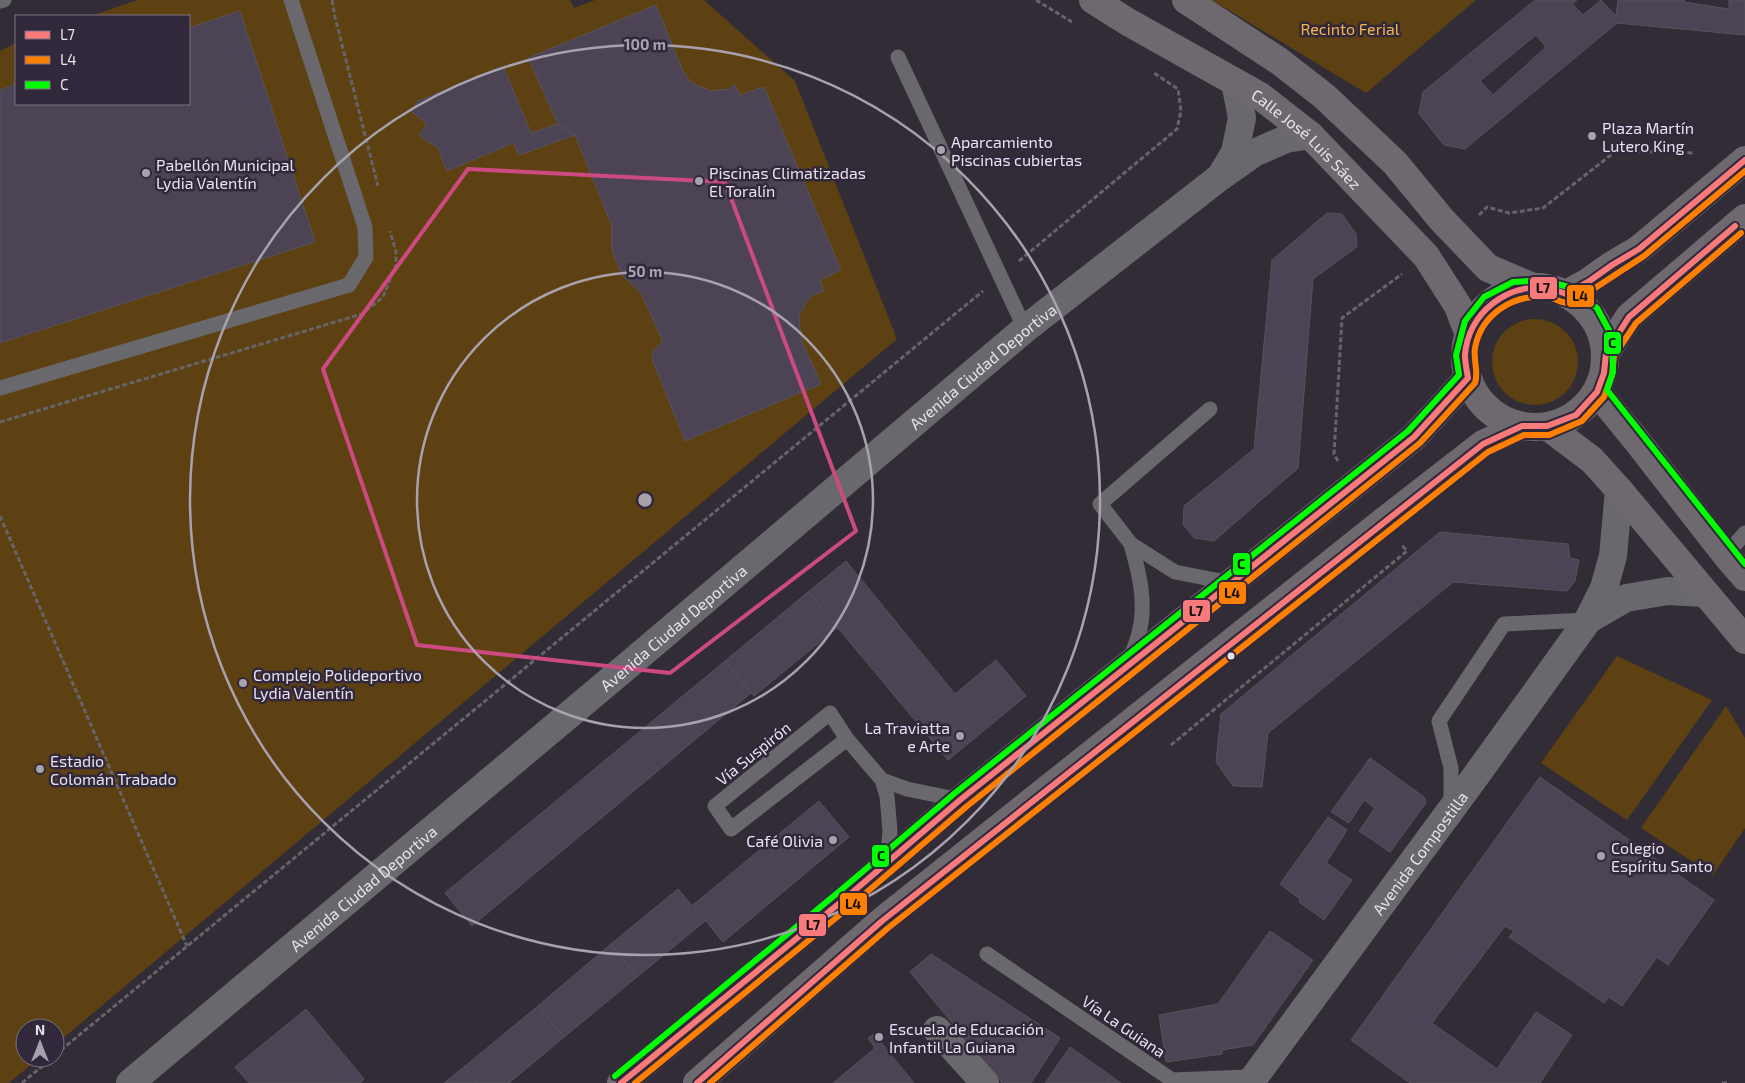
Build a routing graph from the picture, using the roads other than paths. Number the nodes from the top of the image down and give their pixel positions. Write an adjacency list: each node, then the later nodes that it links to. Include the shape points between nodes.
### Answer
1 (4, 0): 5 (lane)
2 (291, 0): 18 (lane, via 365,226 366,257 349,285)
3 (1093, 0): 7 (main road, Calle José Luis Sáez)
4 (1186, 0): 12 (main road, via 1279,61 1324,96 1395,163 1458,238 1488,268)
5 (0, 1)
6 (898, 57): 14 (lane)
7 (1235, 82): 8 (main road, Calle José Luis Sáez, via 1260,96); 10 (street, Avenida Ciudad Deportiva, via 1242,118 1235,152)
8 (1310, 136): 10 (street, Avenida Ciudad Deportiva, via 1286,138 1254,153); 15 (main road, Calle José Luis Sáez, via 1426,256 1458,306)
9 (1745, 160): 13 (main road, via 1639,249)
10 (1220, 177): 14 (street, Avenida Ciudad Deportiva)
11 (1745, 218): 16 (main road, via 1629,317)
12 (1533, 287): 13 (main road, via 1550,288); 15 (main road, via 1512,291 1493,301 1478,316)
13 (1566, 294): 16 (main road, via 1582,304 1594,318)
14 (1025, 329): 40 (street, Avenida Ciudad Deportiva)
15 (1469, 335): 17 (main road, via 1465,356)
16 (1606, 353): 19 (main road, via 1604,373)
17 (1468, 378): 21 (main road, via 1480,401 1499,417); 27 (main road, via 1414,438)
18 (0, 388)
19 (1596, 392): 21 (main road, via 1576,415); 25 (main road)
20 (1210, 409): 24 (lane, via 1100,504)
21 (1535, 426): 22 (main road, via 1592,460); 42 (main road, via 1483,444 1384,521 882,921)
22 (1619, 490): 28 (main road); 29 (street, Avenida Compostilla, via 1613,556 1604,588)
23 (1745, 533): 25 (lane)
24 (1130, 544): 27 (lane, via 1175,572); 31 (lane, via 1138,570 1142,610 1140,633)
25 (1726, 555): 26 (main road)
26 (1745, 576)
27 (1231, 583): 31 (main road)
28 (1705, 593): 29 (street, Avenida Compostilla, via 1668,591 1626,598); 30 (main road)
29 (1588, 620): 35 (street, Avenida Compostilla); 35 (lane, via 1504,624 1439,721 1451,768)
30 (1745, 640)
31 (1128, 666): 34 (main road)
32 (847, 739): 32 (lane, Vía Suspirón, via 830,713 715,806 732,828); 33 (lane, Vía Suspirón)
33 (882, 780): 34 (lane, Vía Suspirón, via 907,789); 36 (lane, Vía Suspirón, via 890,831)
34 (960, 800): 36 (main road)
35 (1451, 809): 39 (street, Avenida Compostilla)
36 (887, 862): 41 (main road)
37 (987, 954): 39 (lane, Vía La Guiana, via 1172,1080)
38 (937, 1030): 43 (street)
39 (1253, 1079)
40 (130, 1083)
41 (621, 1083)
42 (697, 1083)
43 (985, 1083)

